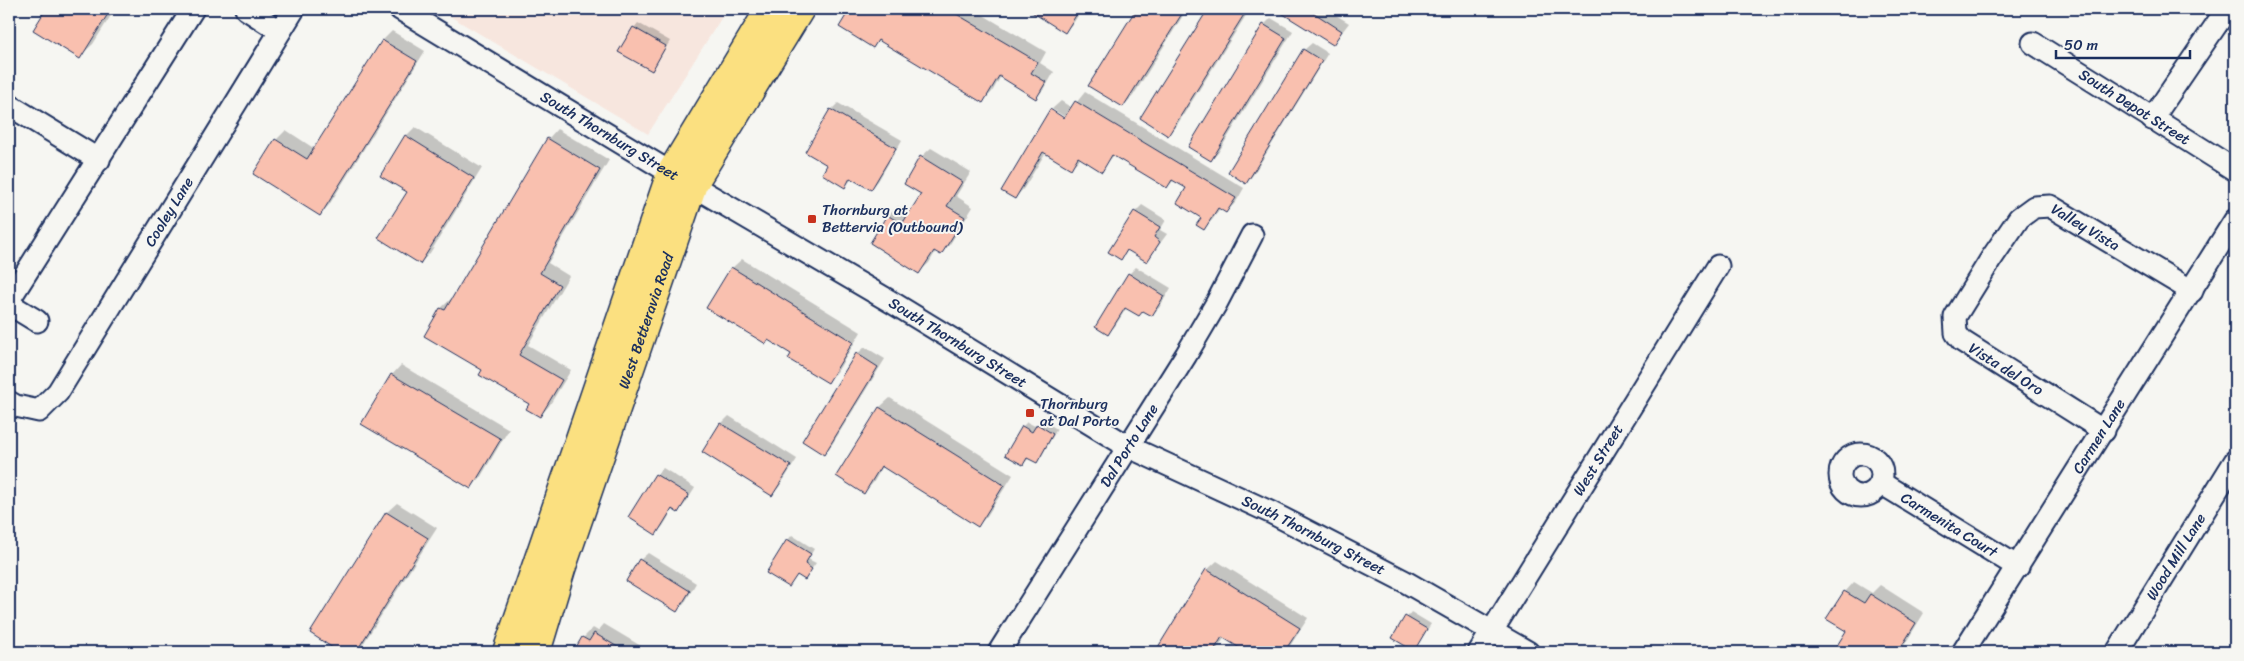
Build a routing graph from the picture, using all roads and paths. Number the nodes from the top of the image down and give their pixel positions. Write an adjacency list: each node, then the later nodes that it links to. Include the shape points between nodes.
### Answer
1 (193, 9): 12 (street)
2 (246, 9): 8 (street)
3 (294, 9): 8 (street, Cooley Lane)
4 (400, 9): 14 (street, South Thornburg Street)
5 (770, 9): 14 (main road, West Betteravia Road)
6 (800, 9): 14 (main road, West Betteravia Road)
7 (2227, 9): 11 (street)
8 (280, 31): 22 (street, Cooley Lane, via 58,392 39,411)
9 (2033, 43): 11 (street, South Depot Street)
10 (9, 105): 12 (street)
11 (2152, 120): 13 (street, South Depot Street)
12 (99, 160): 20 (street)
13 (2235, 170)
14 (682, 179): 24 (street, South Thornburg Street); 29 (main road, West Betteravia Road); 30 (main road, West Betteravia Road)
15 (2235, 220): 19 (street, Carmen Lane)
16 (1252, 235): 24 (street, Dal Porto Lane, via 1196,338)
17 (1991, 259): 19 (street, Valley Vista, via 2019,218 2034,207 2050,206); 23 (street, Vista del Oro, via 1956,317 1956,332 1962,342)
18 (1718, 266): 28 (street, West Street)
19 (2192, 291): 23 (street, Carmen Lane)
20 (9, 302): 21 (street)
21 (37, 321)
22 (9, 402)
23 (2104, 431): 27 (street, Carmen Lane)
24 (1128, 446): 28 (street, South Thornburg Street, via 1272,513 1404,581); 31 (street, Dal Porto Lane)
25 (2235, 461): 35 (street, Wood Mill Lane)
26 (1881, 483): 27 (street, Carmenita Court)
27 (2018, 567): 34 (street, Carmen Lane)
28 (1492, 632): 32 (street, West Street); 33 (street, South Thornburg Street)
29 (507, 652)
30 (536, 652)
31 (999, 652)
32 (1479, 652)
33 (1528, 652)
34 (1963, 652)
35 (2117, 652)

